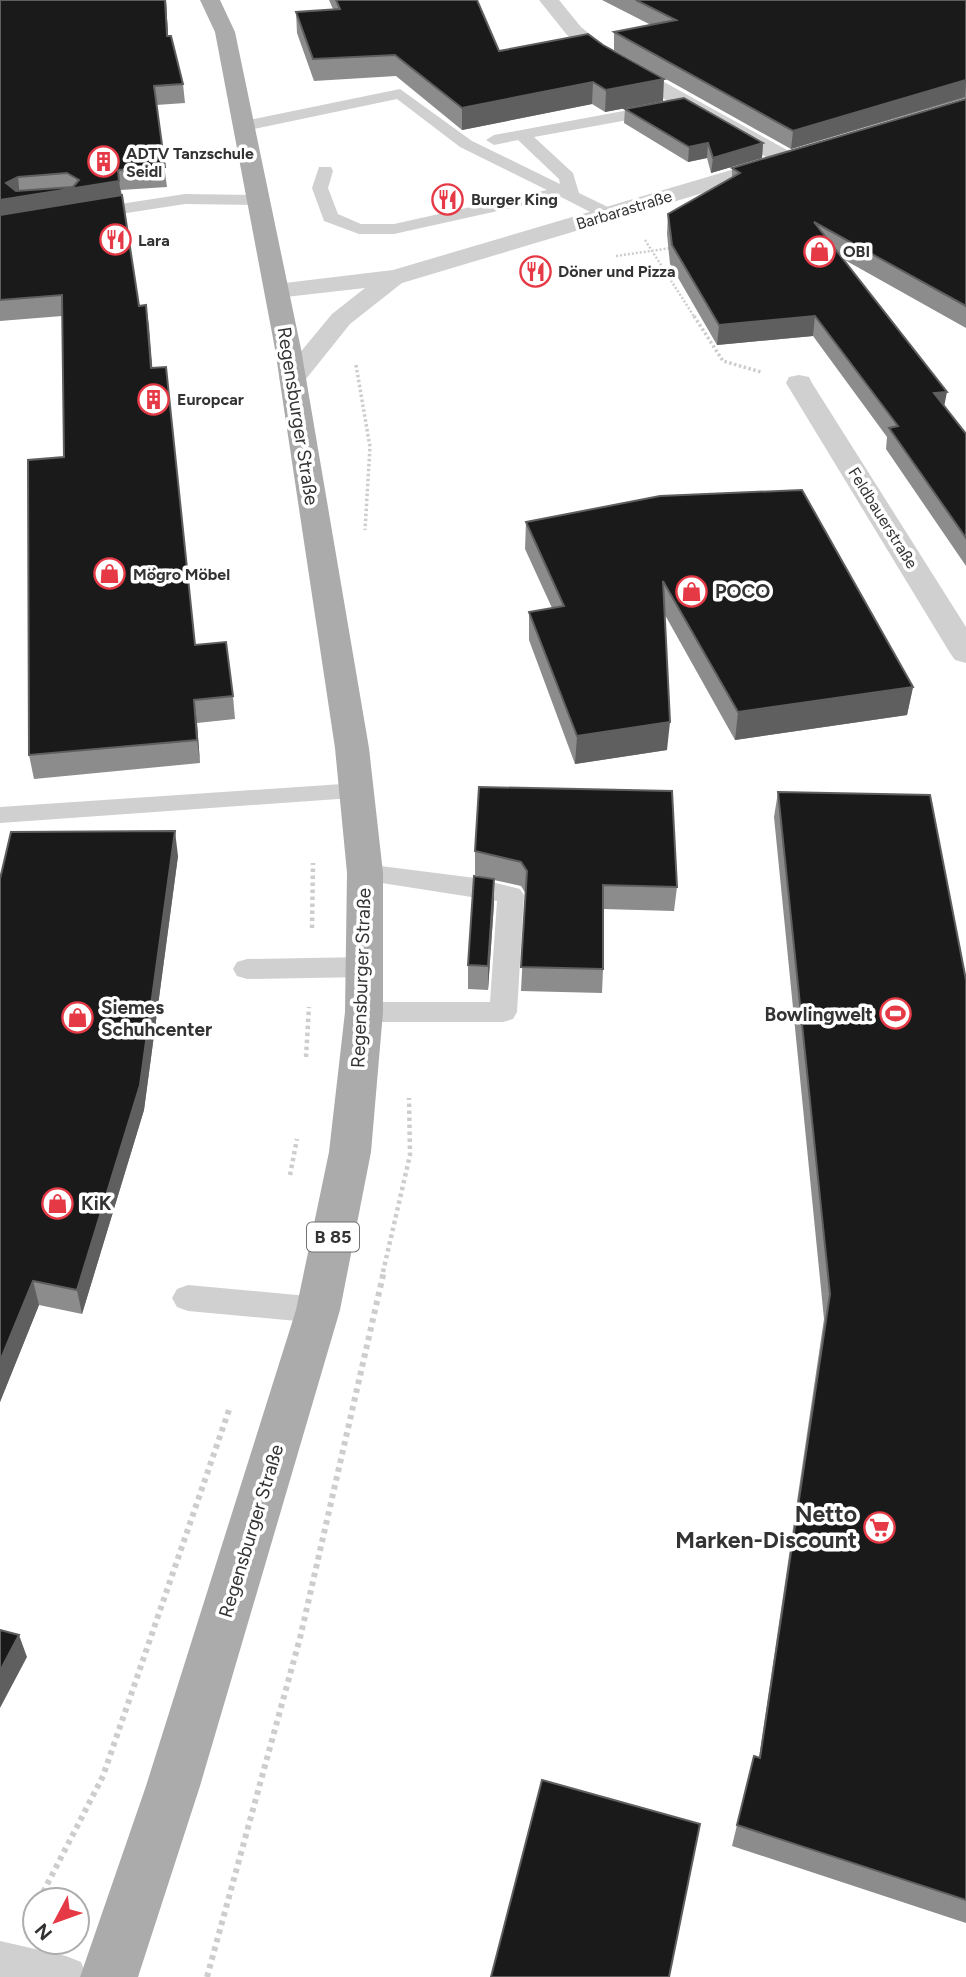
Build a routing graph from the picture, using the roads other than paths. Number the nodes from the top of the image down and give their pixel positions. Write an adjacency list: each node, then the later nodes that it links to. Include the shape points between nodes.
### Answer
1 (210, 0): 4 (main road, Regensburger Straße / B 85, via 225,32)
2 (548, 0): 3 (street, via 574,31 610,60)
3 (688, 104): 5 (lane); 8 (street)
4 (244, 126): 11 (lane, via 400,94 466,144); 13 (main road, Regensburger Straße / B 85)
5 (522, 135): 6 (lane); 11 (lane, via 567,177)
6 (494, 140)
7 (813, 153): 8 (street, Barbarastraße)
8 (788, 160): 14 (street, Barbarastraße)
9 (325, 171): 11 (lane, via 320,188 330,217 359,229 394,229)
10 (184, 191): 12 (lane)
11 (567, 194): 14 (lane)
12 (75, 200)
13 (259, 200): 15 (lane, via 186,199); 17 (main road, Regensburger Straße / B 85)
14 (608, 214): 16 (street, Barbarastraße)
15 (69, 217)
16 (395, 277): 17 (street, Barbarastraße); 18 (street, via 341,319)
17 (277, 290): 18 (main road, Regensburger Straße / B 85)
18 (292, 378): 21 (main road, Regensburger Straße / B 85)
19 (799, 383): 20 (street, Feldbauerstraße)
20 (966, 653)
21 (357, 791): 22 (lane); 23 (main road, Regensburger Straße / B 85)
22 (0, 815)
23 (365, 873): 24 (main road, Regensburger Straße / B 85); 26 (lane, via 511,895 503,1012)
24 (364, 967): 25 (lane); 26 (main road, Regensburger Straße / B 85)
25 (247, 969)
26 (364, 1012): 28 (main road, Regensburger Straße / B 85, via 350,1152)
27 (188, 1298): 28 (lane)
28 (318, 1310): 31 (main road, Regensburger Straße / B 85, via 173,1786)
29 (0, 1962): 30 (lane)
30 (66, 1977)
31 (109, 1977)

